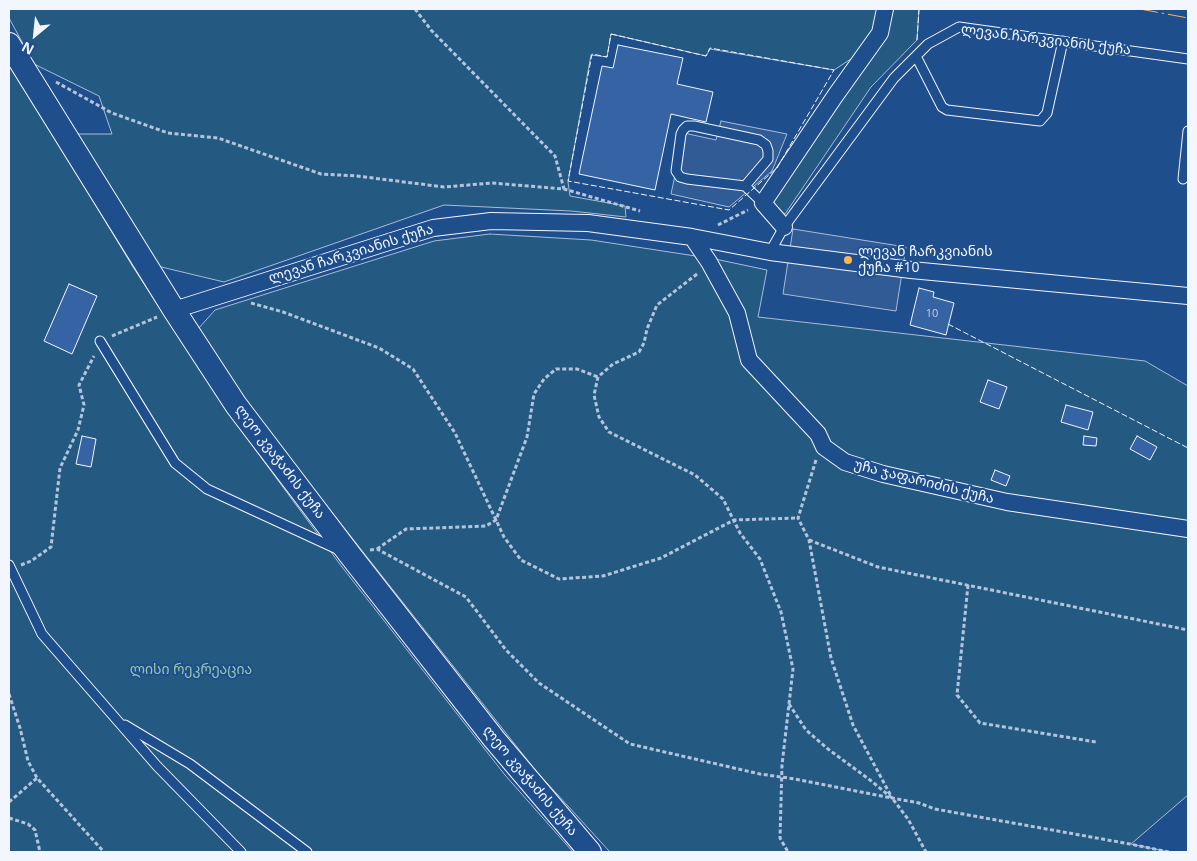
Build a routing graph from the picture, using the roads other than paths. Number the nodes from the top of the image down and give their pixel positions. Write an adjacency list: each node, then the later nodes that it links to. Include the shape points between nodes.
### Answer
1 (885, 9): 9 (street, via 880,33)
2 (1063, 41): 4 (lane, ლევან ჩარკვიანის ქუჩა, via 959,27 928,44); 4 (lane, via 1047,113 1040,121 947,110 942,107); 5 (lane, ლევან ჩარკვიანის ქუჩა)
3 (9, 44): 14 (main road, ლეო კვაჭაძის ქუჩა)
4 (916, 56): 10 (lane, ლევან ჩარკვიანის ქუჩა, via 894,78)
5 (1188, 58)
6 (1188, 131): 7 (lane)
7 (1183, 179)
8 (745, 186): 8 (lane, via 680,176 676,171 683,130 694,126 759,140 766,145 768,159); 9 (lane)
9 (763, 203): 10 (street)
10 (784, 227): 12 (lane, ლევან ჩარკვიანის ქუჩა)
11 (692, 237): 12 (street, ლევან ჩარკვიანის ქუჩა); 14 (street, ლევან ჩარკვიანის ქუჩა, via 588,223 491,221 433,228); 16 (street, უჩა ჯაფარიძის ქუჩა, via 737,313 749,360 818,434 824,447 845,462 883,474 1007,502)
12 (770, 252): 13 (street, ლევან ჩარკვიანის ქუჩა, via 911,270)
13 (1188, 296)
14 (174, 310): 17 (main road, ლეო კვაჭაძის ქუჩა, via 236,405)
15 (100, 341): 17 (lane, via 175,463 206,489)
16 (1188, 529)
17 (350, 555): 22 (main road, ლეო კვაჭაძის ქუჩა, via 494,739)
18 (9, 565): 19 (lane, via 42,634)
19 (119, 722): 20 (lane); 21 (lane, via 190,764)
20 (241, 852)
21 (307, 852)
22 (590, 852)

